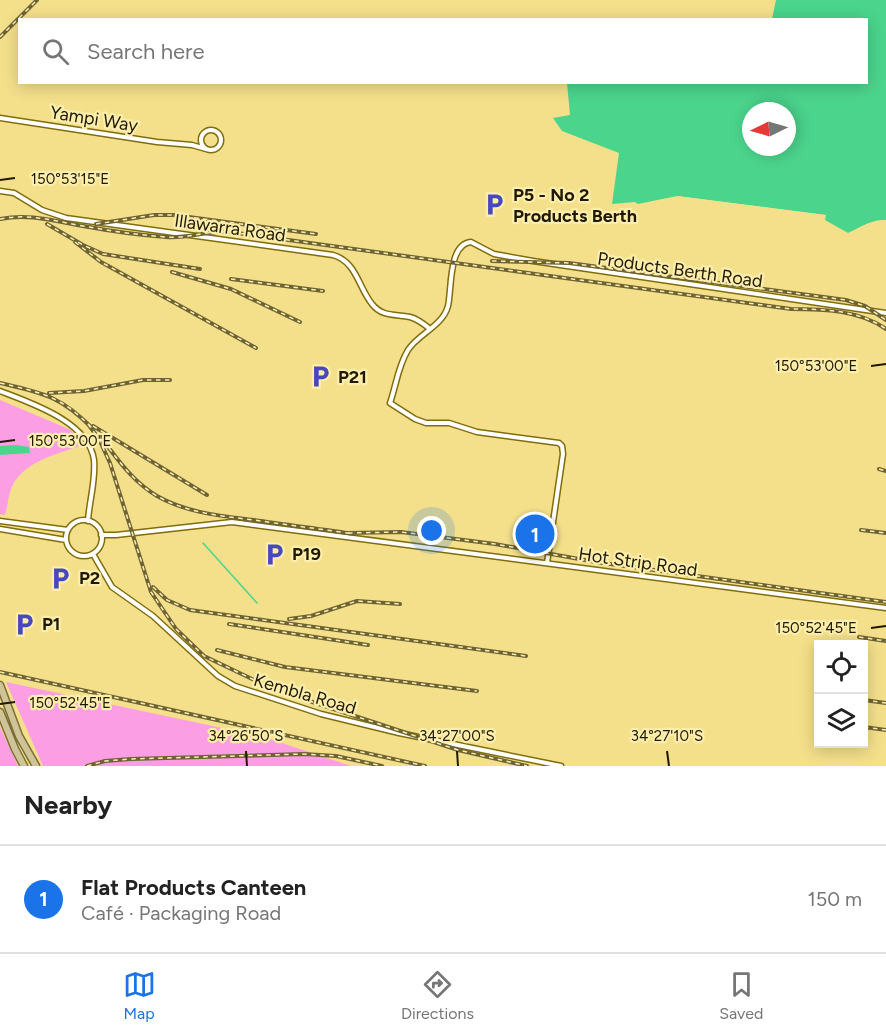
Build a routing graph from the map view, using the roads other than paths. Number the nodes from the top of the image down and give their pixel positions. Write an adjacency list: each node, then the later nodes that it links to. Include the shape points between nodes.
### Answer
1 (0, 118): 3 (street, Yampi Way)
2 (204, 133): 3 (street); 4 (street, via 201,142); 4 (street, via 215,131 221,139 217,149)
3 (185, 144): 4 (street, Yampi Way)
4 (206, 149)
5 (0, 191): 7 (street, Illawarra Road, via 14,193 42,210 66,218 343,258 372,304 383,314 411,317)
6 (886, 313): 7 (street, Products Berth Road, via 533,261 464,243 456,251 447,308)
7 (430, 329): 18 (street, via 403,359 390,403 420,421 449,423 477,432 562,446)
8 (0, 391): 10 (street, via 70,423 82,435 94,463)
9 (0, 521): 11 (street)
10 (88, 521): 13 (street, via 75,523); 15 (street)
11 (13, 523): 13 (street); 14 (street)
12 (0, 529): 14 (street)
13 (68, 530): 16 (street)
14 (13, 531): 16 (street)
15 (101, 535): 17 (street); 18 (street, Hot Strip Road, via 232,522)
16 (66, 540): 17 (street, via 76,554)
17 (93, 554): 24 (street, Kembla Road, via 112,587 153,616 218,676 235,686 321,714)
18 (547, 563): 19 (street, Hot Strip Road)
19 (886, 608)
20 (0, 685): 23 (main road, via 19,736)
21 (0, 712): 22 (main road)
22 (24, 766)
23 (36, 766)
24 (561, 766)

